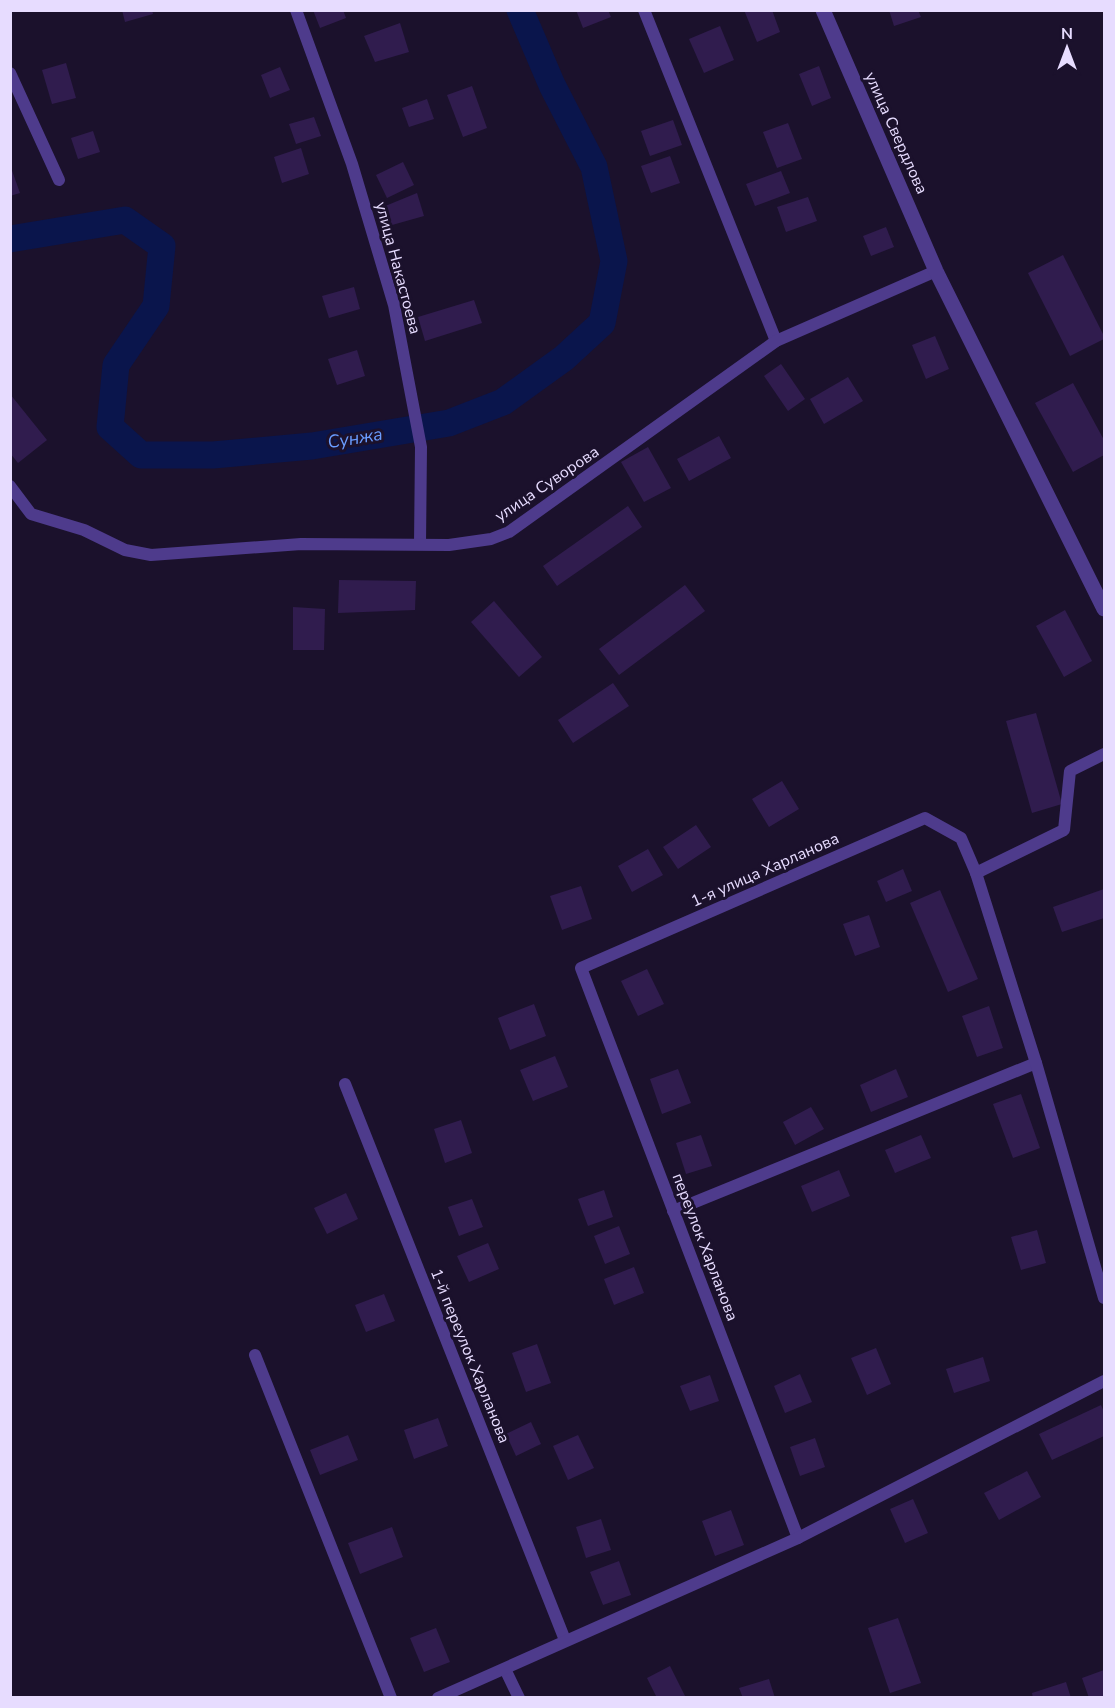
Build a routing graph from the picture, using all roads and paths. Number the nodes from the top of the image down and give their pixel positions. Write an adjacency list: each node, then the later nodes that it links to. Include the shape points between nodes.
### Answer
1 (296, 10): 9 (street, улица Накастоева, via 359,185 394,305 421,447)
2 (644, 10): 7 (street)
3 (823, 10): 6 (street, улица Свердлова)
4 (10, 73): 5 (street)
5 (59, 180)
6 (936, 271): 7 (street, улица Суворова); 10 (street, улица Свердлова)
7 (776, 341): 9 (street, улица Суворова, via 509,532 491,539 449,545)
8 (10, 486): 9 (street, улица Суворова, via 31,514 84,530 125,550 151,555 301,544)
9 (420, 544)
10 (1104, 609)
11 (1104, 754): 12 (street, via 1070,771 1064,830)
12 (976, 873): 13 (street, 1-я улица Харланова, via 961,838 925,818); 14 (street)
13 (581, 968): 16 (street, переулок Харланова)
14 (1036, 1063): 16 (street); 17 (street)
15 (345, 1084): 21 (street, 1-й переулок Харланова)
16 (674, 1211): 20 (street, переулок Харланова)
17 (1104, 1298)
18 (255, 1354): 23 (street)
19 (1104, 1381): 20 (street)
20 (798, 1538): 21 (street)
21 (566, 1640): 22 (street)
22 (505, 1669): 24 (street); 25 (street)
23 (391, 1698)
24 (438, 1698)
25 (519, 1698)

